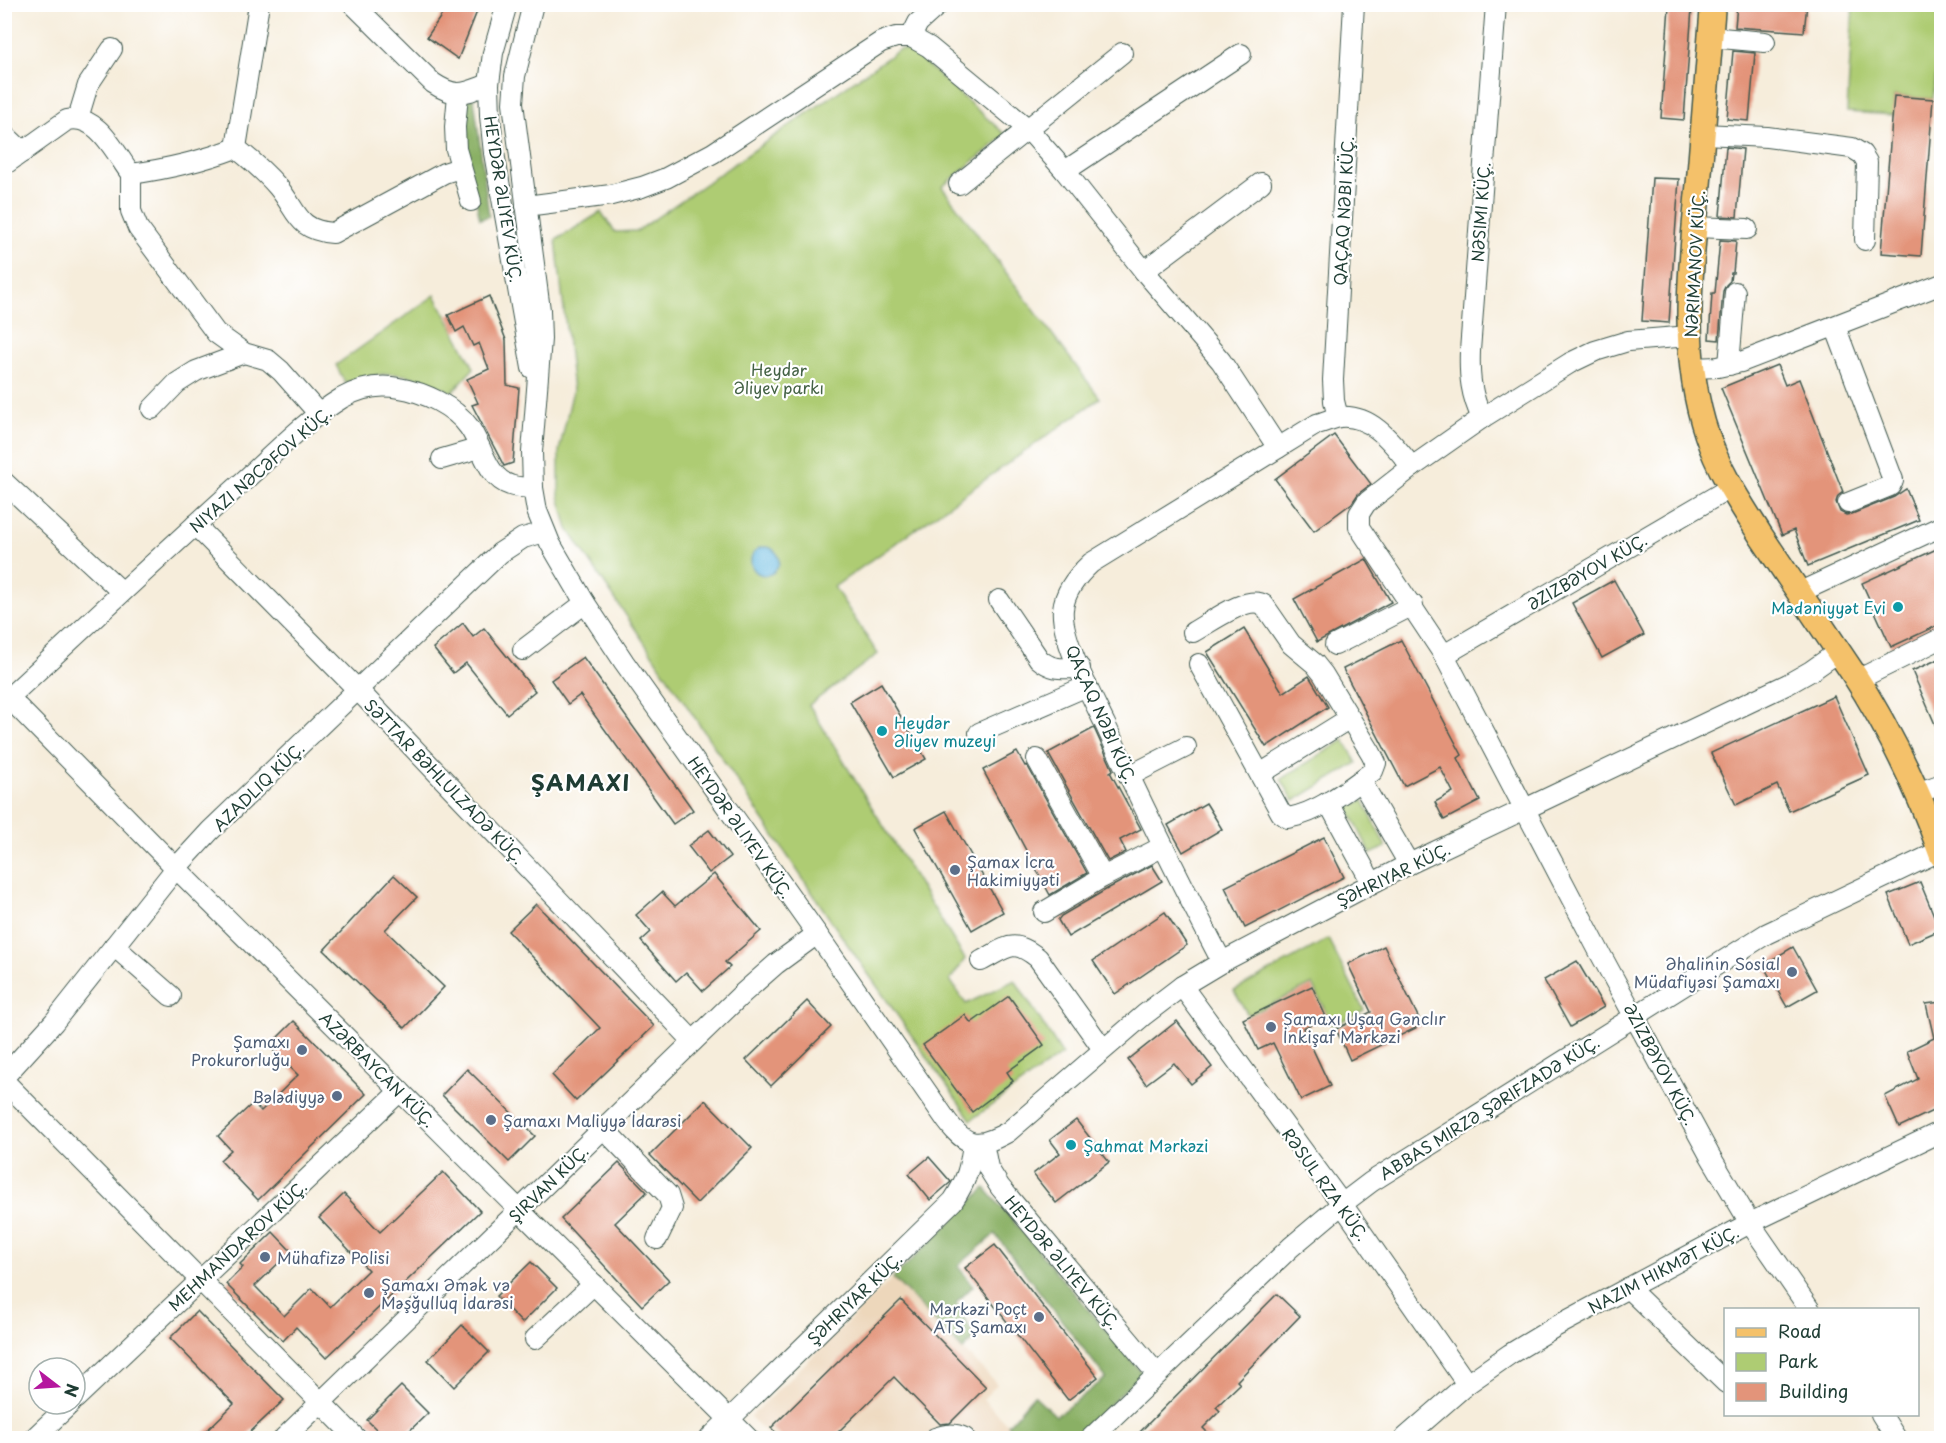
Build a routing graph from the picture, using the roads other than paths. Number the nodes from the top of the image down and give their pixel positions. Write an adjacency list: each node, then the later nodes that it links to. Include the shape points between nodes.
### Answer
1 (259, 4): 21 (street)
2 (353, 4): 16 (street, via 433,83)
3 (507, 4): 15 (street, HEYDƏR ƏLIYEV KÜÇ.)
4 (533, 4): 30 (street, via 515,76 513,103)
5 (939, 4): 9 (street, via 918,23)
6 (1354, 4): 45 (street, QAÇAQ NƏBI KÜÇ., via 1334,380)
7 (1496, 4): 46 (street, NƏSIMI KÜÇ., via 1469,378)
8 (1713, 4): 10 (main road, NƏRIMANOV KÜÇ.)
9 (911, 37): 18 (street, via 929,47); 30 (street, via 881,42 713,153 666,178 611,195)
10 (1710, 37): 11 (street); 19 (main road, NƏRIMANOV KÜÇ.)
11 (1765, 42)
12 (112, 49): 17 (street, via 88,85)
13 (1122, 53): 18 (street)
14 (1241, 54): 25 (street)
15 (489, 84): 16 (street); 42 (street, HEYDƏR ƏLIYEV KÜÇ., via 494,153)
16 (458, 95): 24 (street, via 455,127)
17 (78, 117): 22 (street, via 67,120); 26 (street, via 100,131)
18 (1027, 128): 25 (street); 28 (street)
19 (1703, 134): 31 (main road, NƏRIMANOV KÜÇ.); 33 (street, via 1815,142 1852,148 1862,154 1867,162)
20 (4, 135): 22 (street)
21 (236, 148): 24 (street, via 255,162 302,222 317,231 333,233); 26 (street, via 208,159)
22 (23, 152): 23 (street)
23 (4, 165)
24 (460, 168): 29 (street)
25 (1065, 171): 34 (street)
26 (131, 174): 39 (street, via 131,211 138,228 216,333)
27 (1261, 183): 34 (street)
28 (959, 184)
29 (471, 201)
30 (526, 206): 42 (street, via 540,310)
31 (1694, 227): 32 (street); 38 (main road, NƏRIMANOV KÜÇ.)
32 (1747, 230)
33 (1865, 240)
34 (1144, 271): 48 (street, via 1221,362)
35 (1941, 284): 37 (street)
36 (1735, 292): 40 (street)
37 (1835, 326): 40 (street); 54 (street, via 1893,480 1890,486)
38 (1690, 336): 41 (main road, NƏRIMANOV KÜÇ.); 46 (street, via 1628,341 1595,351)
39 (244, 353): 43 (street, via 196,371 177,383); 44 (street, via 268,360)
40 (1729, 365): 41 (street)
41 (1692, 368): 53 (main road, NƏRIMANOV KÜÇ., via 1695,396 1708,438)
42 (537, 393): 52 (street, HEYDƏR ƏLIYEV KÜÇ.)
43 (152, 409)
44 (318, 414): 47 (street, NIYAZI NƏCƏFOV KÜÇ., via 365,387 400,388 454,412 469,427); 55 (street, NIYAZI NƏCƏFOV KÜÇ.)
45 (1338, 417): 48 (street, QAÇAQ NƏBI KÜÇ., via 1317,424); 50 (street, via 1354,417 1369,423 1388,437)
46 (1482, 418): 50 (street)
47 (480, 448): 49 (street); 52 (street, NIYAZI NƏCƏFOV KÜÇ., via 501,479 509,485)
48 (1278, 448): 70 (street, QAÇAQ NƏBI KÜÇ., via 1091,563 1078,576 1063,608 1064,629)
49 (442, 459)
50 (1412, 467): 62 (street, ƏZIZBƏYOV KÜÇ., via 1366,503 1359,514 1359,527)
51 (4, 482): 58 (street)
52 (533, 488): 57 (street, HEYDƏR ƏLIYEV KÜÇ.)
53 (1730, 488): 59 (main road, NƏRIMANOV KÜÇ.); 68 (street, ƏZIZBƏYOV KÜÇ.)
54 (1848, 503)
55 (195, 525): 58 (street, NIYAZI NƏCƏFOV KÜÇ.); 72 (street, SƏTTAR BƏHLULZADƏ KÜÇ.)
56 (1941, 526): 59 (street)
57 (545, 532): 61 (street, HEYDƏR ƏLIYEV KÜÇ.); 72 (street, via 523,538 500,553)
58 (122, 592): 73 (street, NIYAZI NƏCƏFOV KÜÇ.)
59 (1798, 593): 67 (main road, NƏRIMANOV KÜÇ.)
60 (999, 600): 70 (street, via 1039,659 1048,666)
61 (585, 603): 66 (street); 92 (street, HEYDƏR ƏLIYEV KÜÇ.)
62 (1413, 605): 65 (street); 68 (street, ƏZIZBƏYOV KÜÇ.)
63 (1193, 632): 74 (street, via 1246,602 1264,605 1290,644 1323,674)
64 (1941, 638): 71 (street)
65 (1335, 645)
66 (523, 650)
67 (1838, 652): 71 (main road, NƏRIMANOV KÜÇ.); 84 (street, ŞƏHRIYAR KÜÇ., via 1788,684)
68 (1444, 655): 84 (street, ƏZIZBƏYOV KÜÇ.)
69 (1199, 664): 78 (street)
70 (1084, 677): 75 (street); 79 (street, QAÇAQ NƏBI KÜÇ.)
71 (1857, 680): 82 (main road, NƏRIMANOV KÜÇ.)
72 (358, 690): 88 (street); 99 (street, SƏTTAR BƏHLULZADƏ KÜÇ.)
73 (7, 700): 88 (street, AZƏRBAYCAN KÜÇ.)
74 (1350, 718): 78 (street); 80 (street, via 1376,763)
75 (979, 734)
76 (1186, 747): 79 (street)
77 (1037, 759): 89 (street)
78 (1260, 774): 83 (street, via 1281,813 1288,818)
79 (1129, 776): 85 (street, QAÇAQ NƏBI KÜÇ.)
80 (1361, 781): 83 (street); 87 (street)
81 (1941, 784): 82 (street)
82 (1917, 793): 86 (main road, NƏRIMANOV KÜÇ.)
83 (1328, 802): 90 (street)
84 (1526, 810): 87 (street, ŞƏHRIYAR KÜÇ.); 98 (street, ƏZIZBƏYOV KÜÇ.)
85 (1162, 847): 89 (street); 95 (street, QAÇAQ NƏBI KÜÇ.)
86 (1941, 852): 98 (street, ABBAS MIRZƏ ŞƏRIFZADƏ KÜÇ., via 1766,934)
87 (1409, 864): 90 (street, ŞƏHRIYAR KÜÇ.)
88 (176, 868): 93 (street); 102 (street, AZƏRBAYCAN KÜÇ.)
89 (1102, 878): 91 (street)
90 (1372, 883): 95 (street, ŞƏHRIYAR KÜÇ.)
91 (1044, 912)
92 (817, 934): 99 (street, ŞIRVAN KÜÇ., via 776,964); 105 (street, HEYDƏR ƏLIYEV KÜÇ., via 957,1135)
93 (114, 946): 97 (street); 101 (street)
94 (981, 961): 100 (street, via 1012,945 1024,947 1038,958)
95 (1222, 962): 96 (street, ŞƏHRIYAR KÜÇ.)
96 (1182, 987): 100 (street, ŞƏHRIYAR KÜÇ.); 106 (street, RƏSUL RZA KÜÇ.)
97 (171, 996)
98 (1635, 1015): 106 (street, ABBAS MIRZƏ ŞƏRIFZADƏ KÜÇ.); 108 (street, ƏZIZBƏYOV KÜÇ.)
99 (693, 1041): 103 (street, ŞIRVAN KÜÇ.)
100 (1103, 1049): 105 (street, ŞƏHRIYAR KÜÇ., via 1008,1132)
101 (4, 1079): 110 (street)
102 (400, 1091): 107 (street, AZƏRBAYCAN KÜÇ.); 110 (street, MEHMANDAROV KÜÇ.)
103 (603, 1128): 107 (street, ŞIRVAN KÜÇ.); 109 (street, via 668,1195 672,1208)
104 (1941, 1131): 108 (street, NAZIM HIKMƏT KÜÇ.)
105 (978, 1143): 115 (street, HEYDƏR ƏLIYEV KÜÇ., via 1000,1186); 122 (street, ŞƏHRIYAR KÜÇ., via 964,1184 952,1201)
106 (1342, 1204): 115 (street, ABBAS MIRZƏ ŞƏRIFZADƏ KÜÇ.); 117 (street, RƏSUL RZA KÜÇ.)
107 (519, 1210): 111 (street, AZƏRBAYCAN KÜÇ.); 119 (street, ŞIRVAN KÜÇ.)
108 (1750, 1223): 112 (street, NAZIM HIKMƏT KÜÇ.); 113 (street, ƏZIZBƏYOV KÜÇ.)
109 (657, 1239)
110 (200, 1280): 118 (street, MEHMANDAROV KÜÇ.); 119 (street)
111 (594, 1284): 114 (street); 122 (street, AZƏRBAYCAN KÜÇ.)
112 (1628, 1288): 116 (street); 117 (street, NAZIM HIKMƏT KÜÇ., via 1509,1354)
113 (1809, 1308)
114 (535, 1339)
115 (1157, 1374): 131 (street, ABBAS MIRZƏ ŞƏRIFZADƏ KÜÇ.)
116 (1724, 1382)
117 (1467, 1384): 123 (street, NAZIM HIKMƏT KÜÇ.)
118 (87, 1388)
119 (321, 1403): 125 (street, ŞIRVAN KÜÇ.); 126 (street)
120 (57, 1416): 124 (street)
121 (1882, 1416): 132 (street)
122 (730, 1420): 127 (street, ŞƏHRIYAR KÜÇ.); 128 (street, AZƏRBAYCAN KÜÇ.)
123 (1412, 1436)
124 (34, 1438)
125 (284, 1438)
126 (356, 1438)
127 (710, 1438)
128 (748, 1438)
129 (935, 1438): 130 (street, via 957,1434)
130 (965, 1438)
131 (1091, 1438)
132 (1896, 1438)

